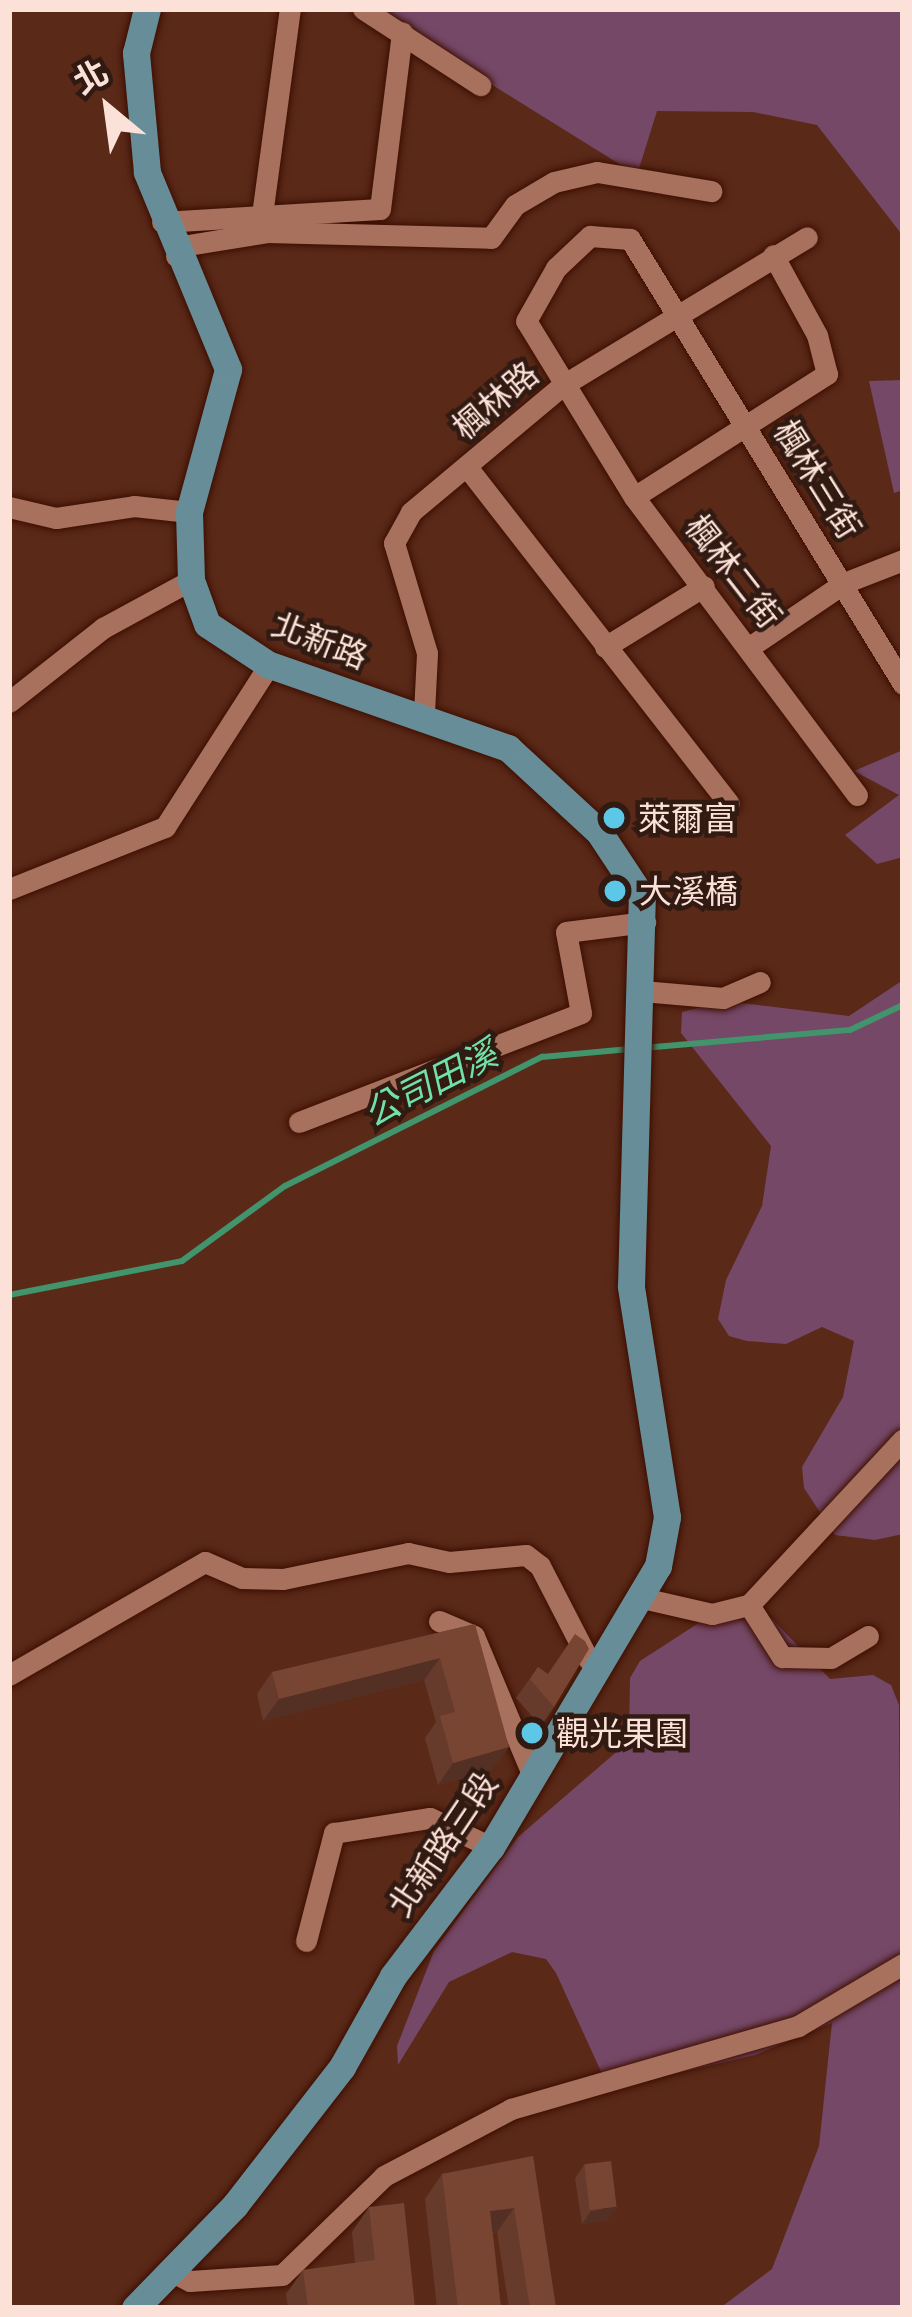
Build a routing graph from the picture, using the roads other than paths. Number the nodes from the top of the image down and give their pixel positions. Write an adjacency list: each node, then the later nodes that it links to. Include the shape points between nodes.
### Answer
1 (147, 9): 8 (main road, 北新路, via 136,53 147,172)
2 (290, 9): 7 (street)
3 (363, 9): 4 (street)
4 (402, 32): 5 (street); 7 (street, via 380,209)
5 (480, 86)
6 (711, 191): 10 (street, via 597,172 554,182 515,205 491,238 267,232 188,245)
7 (262, 215): 8 (street)
8 (162, 222): 10 (main road, 北新路)
9 (807, 237): 11 (street, 楓林路)
10 (176, 256): 18 (main road, 北新路, via 211,311 228,369)
11 (773, 256): 12 (street, 楓林路); 14 (street, via 818,335 827,374)
12 (676, 311): 13 (street, 楓林路); 13 (street, 楓林三街, via 630,239 590,236 556,268 526,321); 14 (street, 楓林三街)
13 (563, 385): 15 (street, 楓林路, via 478,449); 16 (street, 楓林二街)
14 (744, 423): 16 (street); 21 (street, 楓林三街)
15 (467, 467): 24 (street); 28 (street, 楓林路, via 411,512 394,543 427,653)
16 (634, 497): 22 (street, 楓林二街)
17 (9, 507): 18 (street, via 56,518 134,506)
18 (189, 512): 20 (main road, 北新路)
19 (903, 560): 21 (street)
20 (191, 580): 25 (main road, 北新路, via 207,624); 27 (street, via 103,628)
21 (844, 583): 23 (street); 26 (street, 楓林三街)
22 (704, 586): 23 (street, 楓林二街); 24 (street)
23 (751, 646): 29 (street, 楓林二街)
24 (605, 647): 30 (street)
25 (269, 665): 28 (main road, 北新路); 31 (street, via 165,827)
26 (903, 684)
27 (9, 702)
28 (424, 713): 32 (main road, 北新路, via 508,748 542,773 628,867)
29 (857, 795)
30 (729, 803)
31 (9, 890)
32 (645, 922): 34 (main road, 北新路); 36 (street, via 566,932 581,1013)
33 (760, 982): 34 (street, via 723,998)
34 (642, 991): 35 (main road, 北新路)
35 (640, 1075): 38 (main road, 北新路三段, via 632,1286 667,1516 658,1566)
36 (299, 1122)
37 (903, 1439): 39 (street)
38 (638, 1597): 39 (street, via 712,1614); 42 (main road, 北新路三段)
39 (748, 1605): 41 (street, via 782,1657 831,1658)
40 (440, 1621): 44 (street, via 474,1636)
41 (868, 1636)
42 (594, 1670): 43 (street, via 540,1566 526,1555 449,1562 408,1553 283,1579 242,1578 205,1562); 44 (main road, 北新路三段)
43 (9, 1675)
44 (532, 1774): 45 (main road, 北新路三段)
45 (491, 1847): 46 (street, via 430,1817 334,1833); 48 (main road, 北新路三段, via 393,1976 342,2067)
46 (306, 1941)
47 (903, 1964): 48 (street, via 798,2026 511,2109 384,2176 282,2275 190,2282)
48 (155, 2294)

